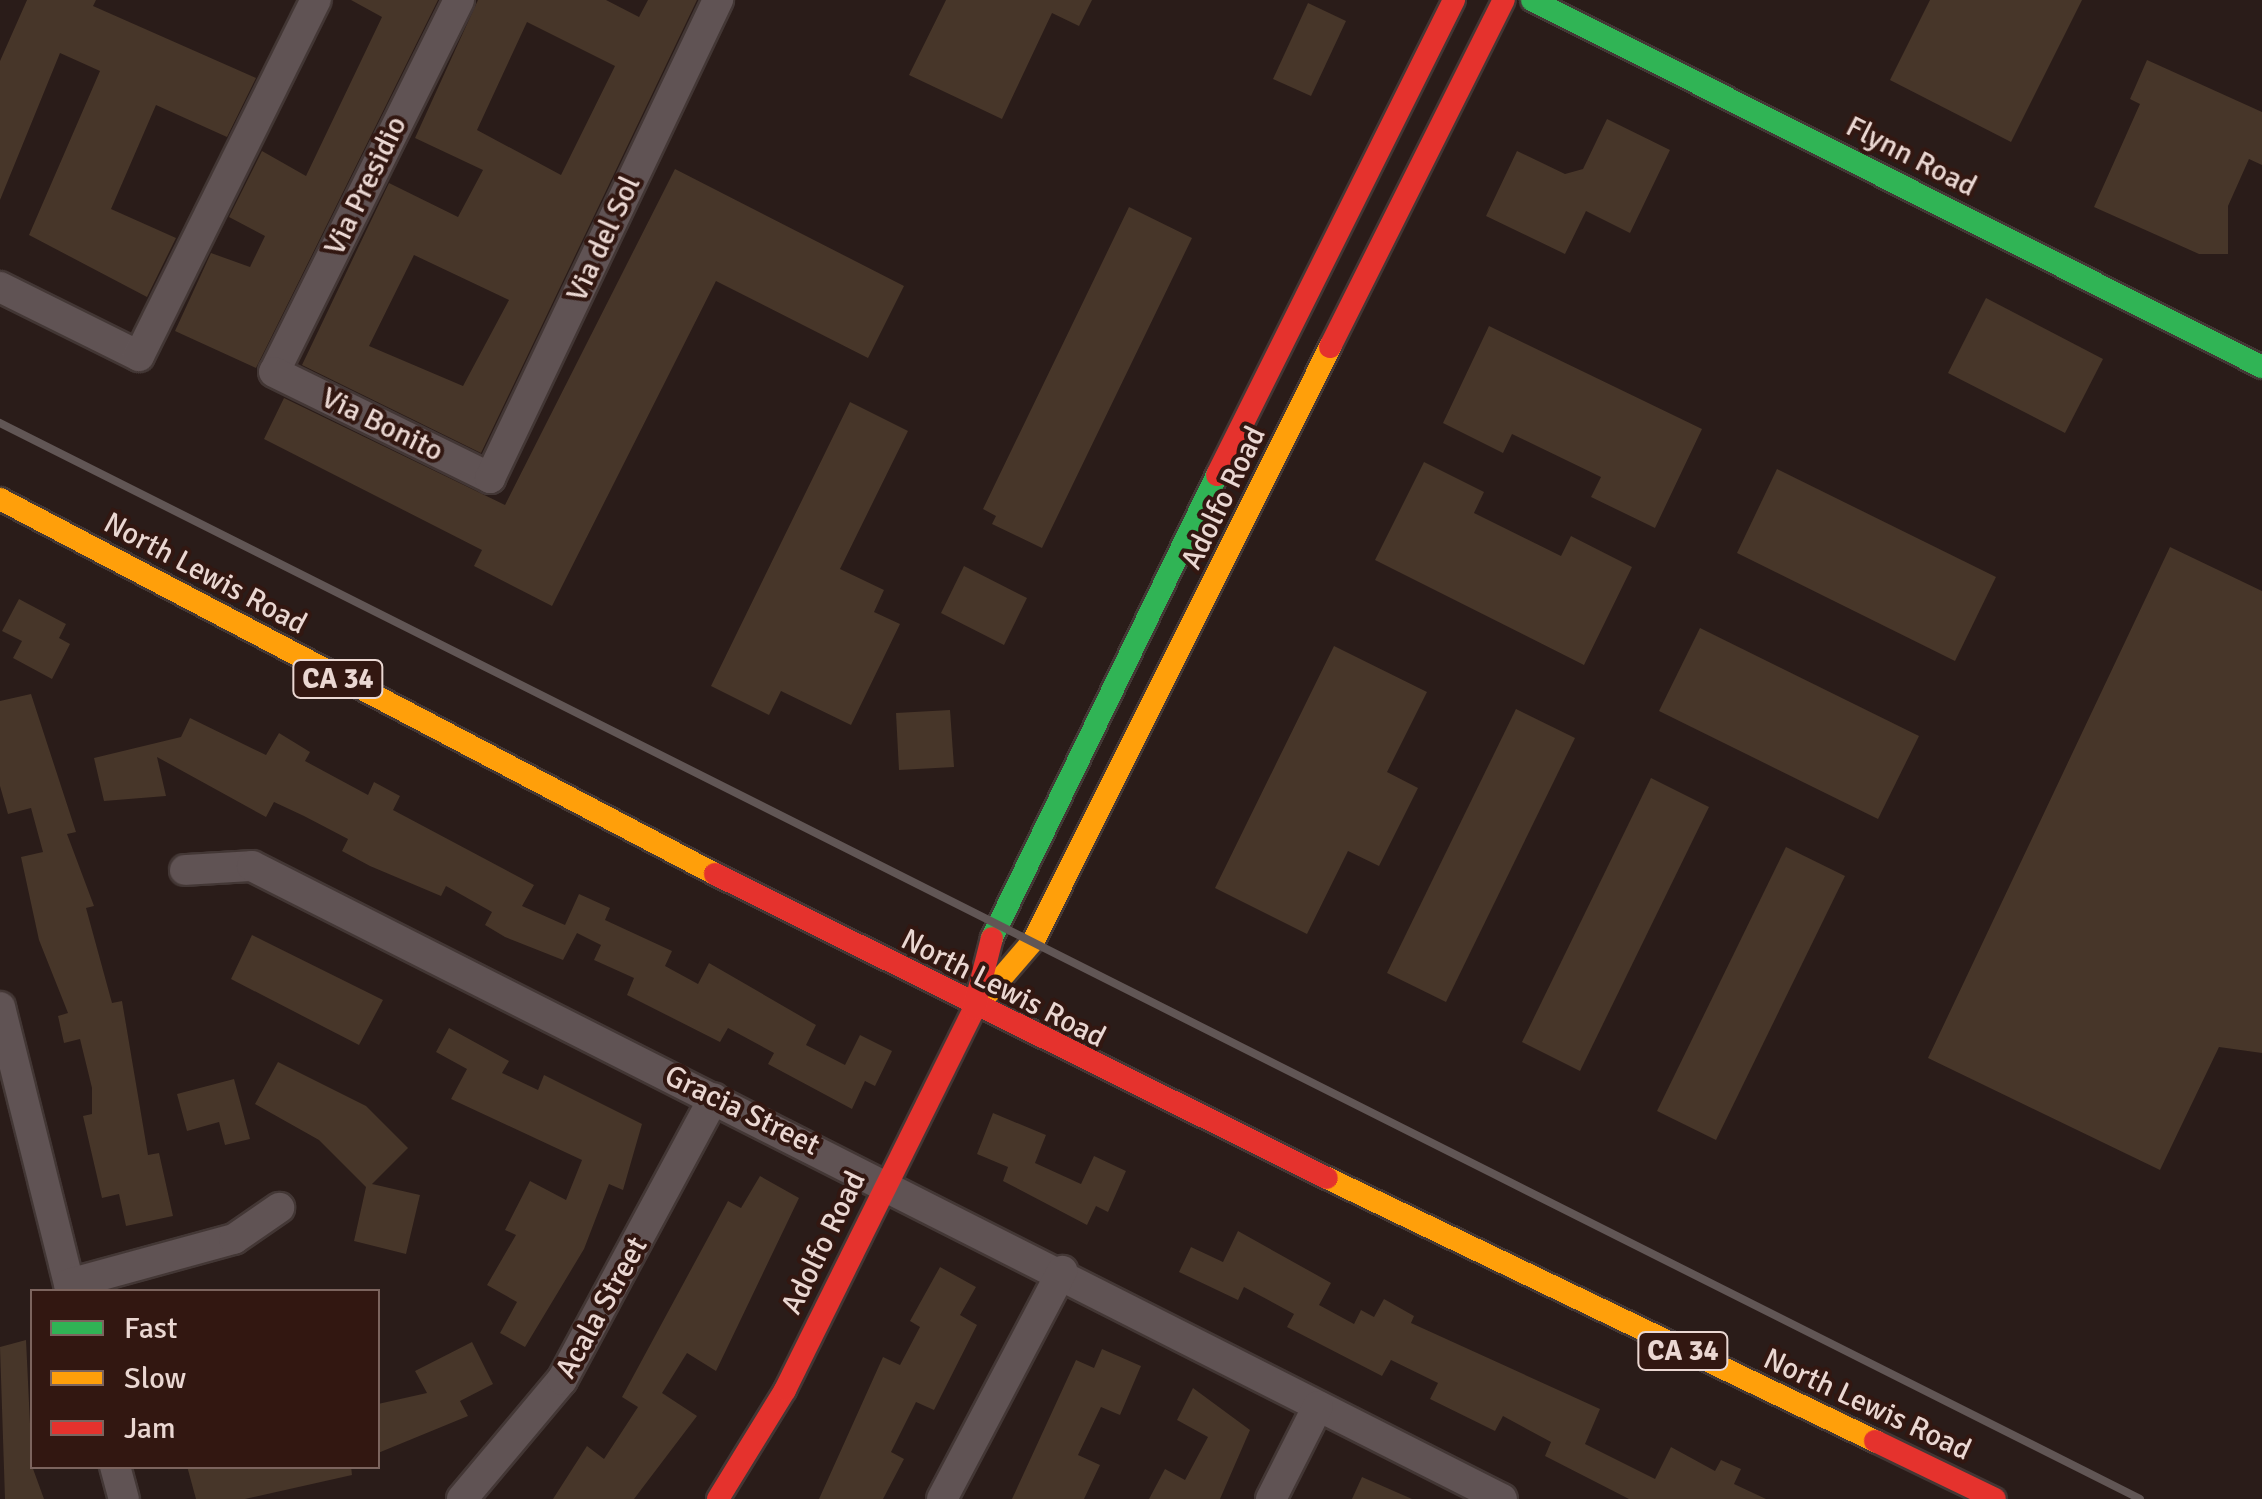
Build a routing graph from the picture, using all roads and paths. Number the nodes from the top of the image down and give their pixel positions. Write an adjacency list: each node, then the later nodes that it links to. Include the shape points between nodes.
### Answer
1 (316, 0): 7 (street, via 139,356)
2 (458, 0): 9 (street, Via Presidio)
3 (718, 0): 10 (street, Via del Sol)
4 (1454, 0): 14 (main road, Adolfo Road, via 996,920)
5 (1504, 0): 14 (main road, Adolfo Road, via 1034,940)
6 (1532, 0): 8 (main road, Flynn Road)
7 (0, 286)
8 (2262, 367)
9 (274, 372): 10 (street, Via Bonito)
10 (490, 478)
11 (0, 499): 14 (main road, North Lewis Road / CA 34)
12 (185, 870): 15 (street, Gracia Street, via 252,866)
13 (0, 1007): 19 (street)
14 (974, 1009): 16 (main road, Adolfo Road); 28 (main road, North Lewis Road / CA 34)
15 (714, 1098): 16 (street, Gracia Street); 23 (street, Acala Street, via 562,1380)
16 (887, 1183): 18 (street, Gracia Street); 24 (main road, Adolfo Road, via 785,1390)
17 (279, 1208): 19 (street, via 234,1240)
18 (1062, 1271): 20 (street, Gracia Street); 25 (street)
19 (70, 1288)
20 (1318, 1406): 26 (street); 27 (street, Gracia Street)
21 (116, 1469): 22 (street)
22 (124, 1499)
23 (462, 1499)
24 (718, 1499)
25 (942, 1499)
26 (1271, 1499)
27 (1502, 1499)
28 (1995, 1499)

